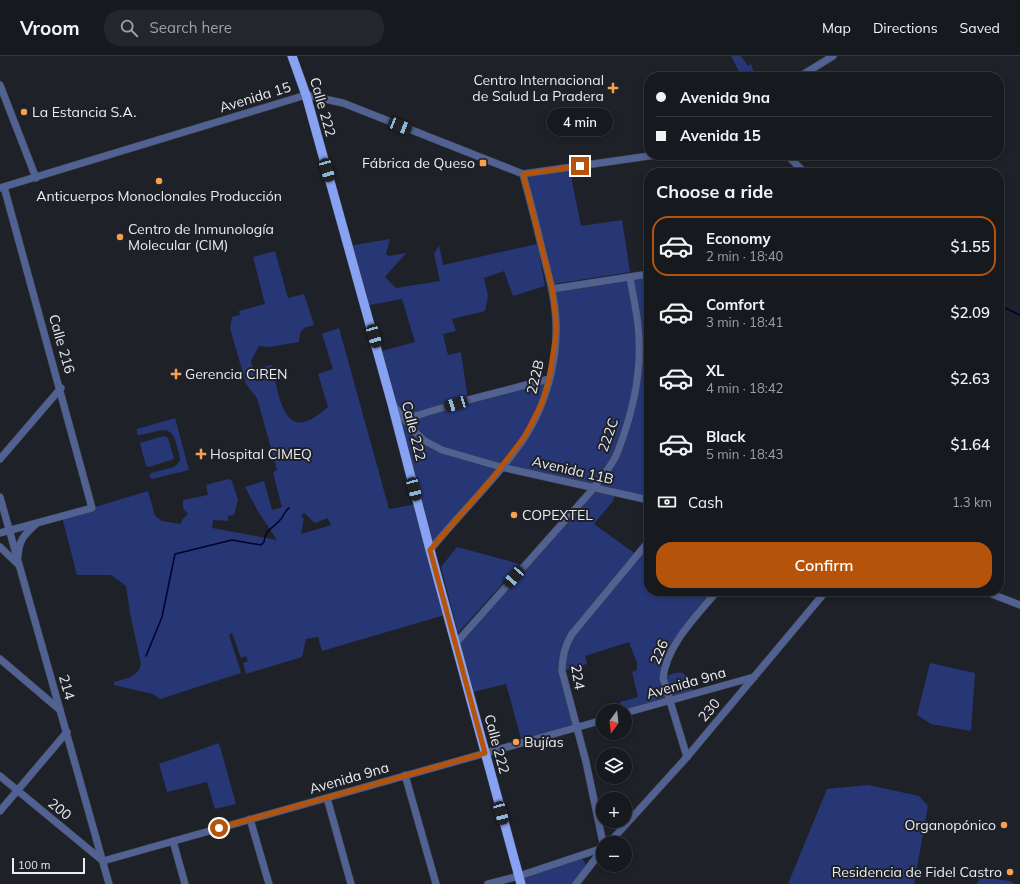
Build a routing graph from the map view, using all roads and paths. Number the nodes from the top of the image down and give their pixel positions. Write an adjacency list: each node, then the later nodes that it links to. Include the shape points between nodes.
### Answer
1 (292, 56): 5 (main road, Calle 222)
2 (833, 56): 3 (street)
3 (807, 72)
4 (0, 85): 10 (street)
5 (306, 94): 9 (street, Avenida 15, via 343,103); 10 (street, Avenida 15); 17 (main road, Calle 222)
6 (644, 157): 9 (street, Avenida 15)
7 (792, 160): 8 (street)
8 (799, 168)
9 (523, 174): 14 (street, 222B)
10 (36, 178): 11 (street, Avenida 15)
11 (2, 188): 16 (street, Calle 216)
12 (644, 275): 13 (street)
13 (630, 277): 14 (street); 21 (street, 222C, via 639,339 635,391 618,452)
14 (552, 288): 15 (street, 222B, via 556,335)
15 (549, 379): 18 (street); 20 (street, 222B, via 533,424)
16 (61, 388): 19 (street); 24 (street, Calle 216, via 92,508)
17 (392, 404): 18 (street, Avenida 11B); 29 (main road, Calle 222)
18 (405, 420): 20 (street, Avenida 11B, via 425,441 442,450)
19 (0, 459)
20 (501, 467): 21 (street, Avenida 11B); 29 (street, 222B)
21 (593, 489): 23 (street, Avenida 11B); 35 (street, 222C)
22 (0, 497): 25 (street, 214)
23 (644, 499)
24 (37, 524): 25 (street); 30 (street, via 24,534 19,542)
25 (9, 530): 26 (street); 30 (street, 214)
26 (0, 533)
27 (644, 546): 42 (street, 224, via 567,642 562,671)
28 (0, 547): 30 (street)
29 (430, 550): 35 (main road, Calle 222)
30 (18, 564): 39 (street, 214)
31 (713, 596): 38 (street, 226, via 677,641 666,660 663,678)
32 (822, 596): 37 (street, 230)
33 (997, 596): 34 (street)
34 (1020, 605)
35 (456, 643): 44 (main road, Calle 222)
36 (0, 659): 39 (street)
37 (754, 677): 38 (street, Avenida 9na); 45 (street, 230)
38 (669, 701): 40 (street, Avenida 9na); 45 (street, 226)
39 (60, 710): 43 (street, 214)
40 (632, 711)
41 (596, 722): 42 (street, Avenida 9na)
42 (577, 727): 44 (street, Avenida 9na); 52 (street, 224)
43 (67, 732): 48 (street); 57 (street, 214)
44 (485, 753): 47 (street, Avenida 9na); 58 (main road, Calle 222)
45 (687, 757): 53 (street, 230)
46 (0, 776): 48 (street, 200)
47 (405, 776): 49 (street, Avenida 9na); 63 (street)
48 (17, 791): 50 (street); 57 (street, 200)
49 (327, 798): 51 (street, Avenida 9na); 62 (street)
50 (0, 811)
51 (250, 820): 54 (street, Avenida 9na); 61 (street)
52 (603, 836)
53 (615, 836)
54 (173, 841): 57 (street, Avenida 9na); 60 (street)
55 (596, 852): 58 (street)
56 (596, 858): 65 (street)
57 (103, 861): 59 (street, 214)
58 (520, 880): 64 (street)
59 (109, 884)
60 (185, 884)
61 (269, 884)
62 (351, 884)
63 (436, 884)
64 (488, 884)
65 (576, 884)

